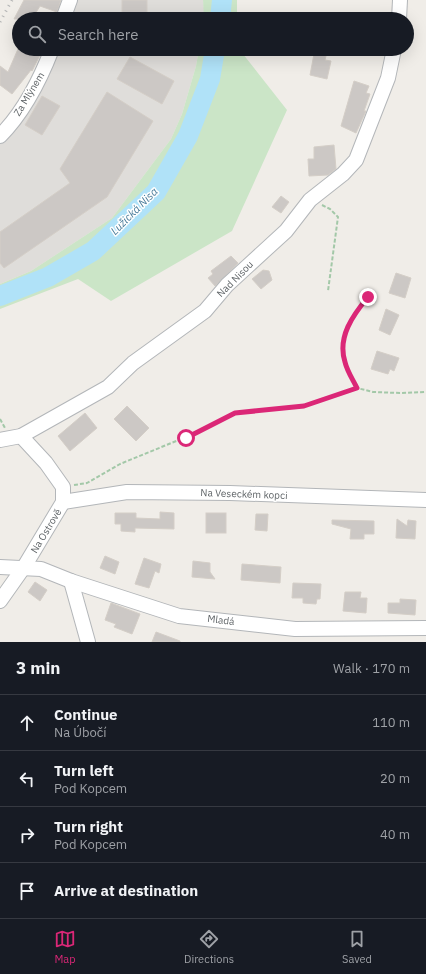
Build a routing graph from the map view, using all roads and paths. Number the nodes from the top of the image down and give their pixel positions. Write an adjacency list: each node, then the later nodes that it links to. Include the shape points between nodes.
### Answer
1 (70, 0): 3 (street)
2 (400, 0): 4 (street)
3 (66, 12)
4 (399, 12)
5 (50, 56): 7 (street, Za Mlýnem, via 42,77 11,124)
6 (393, 56): 8 (street, Nad Nisou, via 388,78 356,160 343,174)
7 (0, 136)
8 (310, 200): 9 (path, via 330,209 338,217); 13 (street, Nad Nisou, via 286,231 227,285 205,311 133,363 108,387)
9 (328, 291)
10 (368, 297): 11 (path, via 352,317 345,335 343,350 345,362)
11 (357, 388): 12 (path, via 400,394); 15 (path, via 304,406 235,413 186,438 120,464 87,483)
12 (426, 392)
13 (21, 436): 14 (street, Nad Nisou); 15 (street, via 46,463)
14 (0, 440)
15 (63, 487): 17 (street, Na Ostrově)
16 (426, 500): 17 (street, Na Veseckém kopci, via 128,492)
17 (63, 502): 19 (street, Na Ostrově)
18 (0, 567): 19 (street)
19 (24, 567): 20 (street, Mladá, via 41,569); 21 (street, Na Ostrově)
20 (71, 581): 22 (street, Mladá, via 179,616 295,629); 23 (street)
21 (0, 601)
22 (426, 628)
23 (88, 642)

